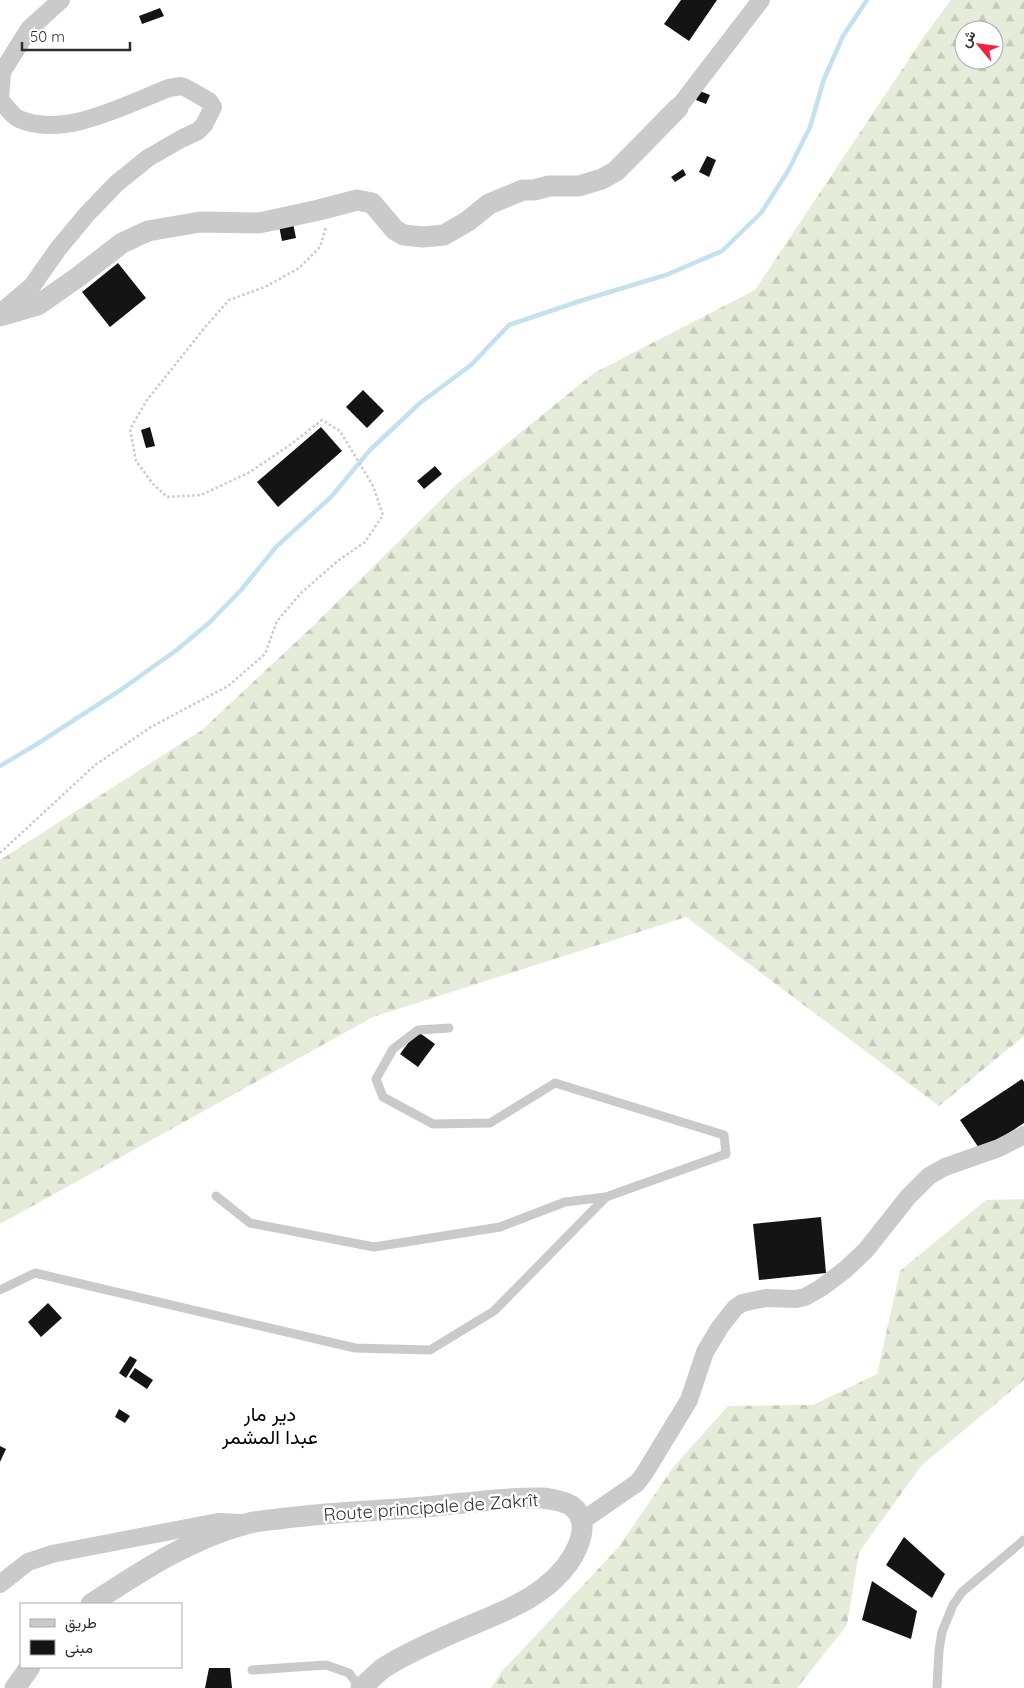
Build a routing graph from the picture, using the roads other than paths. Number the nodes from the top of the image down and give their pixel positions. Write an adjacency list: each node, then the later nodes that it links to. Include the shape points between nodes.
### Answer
1 (61, 0): 4 (street, via 29,29 2,72 0,100 17,118 43,126 84,121 181,86 209,101 213,107 198,132 148,158 117,183 58,249 32,286)
2 (761, 0): 3 (street)
3 (678, 108): 4 (street, via 630,158 602,179 579,186 523,190 489,204 444,235 404,235 395,230 372,203 364,200 259,223 200,222 148,231 122,243 38,305)
4 (0, 314)
5 (449, 1028): 8 (lane, via 418,1030 393,1048 376,1079 383,1097 433,1124 490,1123 555,1083 724,1135 726,1154)
6 (1024, 1135): 10 (street, via 929,1176 866,1250 822,1288 805,1297 766,1298 742,1303 736,1308 705,1352 689,1400 644,1474 637,1483)
7 (216, 1196): 8 (lane, via 250,1223 374,1247 500,1227 565,1202)
8 (606, 1197): 9 (lane, via 494,1311 430,1350 355,1348 34,1273)
9 (0, 1290)
10 (582, 1521): 11 (street, Route principale de Zakrît, via 570,1505 545,1498 304,1516); 18 (street, via 582,1535 572,1558 536,1594 511,1609 406,1655)
11 (247, 1524): 13 (street, via 218,1522 52,1554 28,1562); 14 (street, Route principale de Zakrît, via 198,1541 154,1563)
12 (1024, 1540): 19 (lane, via 962,1592 953,1605 942,1632)
13 (0, 1584)
14 (93, 1603)
15 (29, 1668): 17 (street)
16 (252, 1670): 18 (lane, via 326,1665 349,1673)
17 (15, 1688)
18 (361, 1688)
19 (937, 1688)

